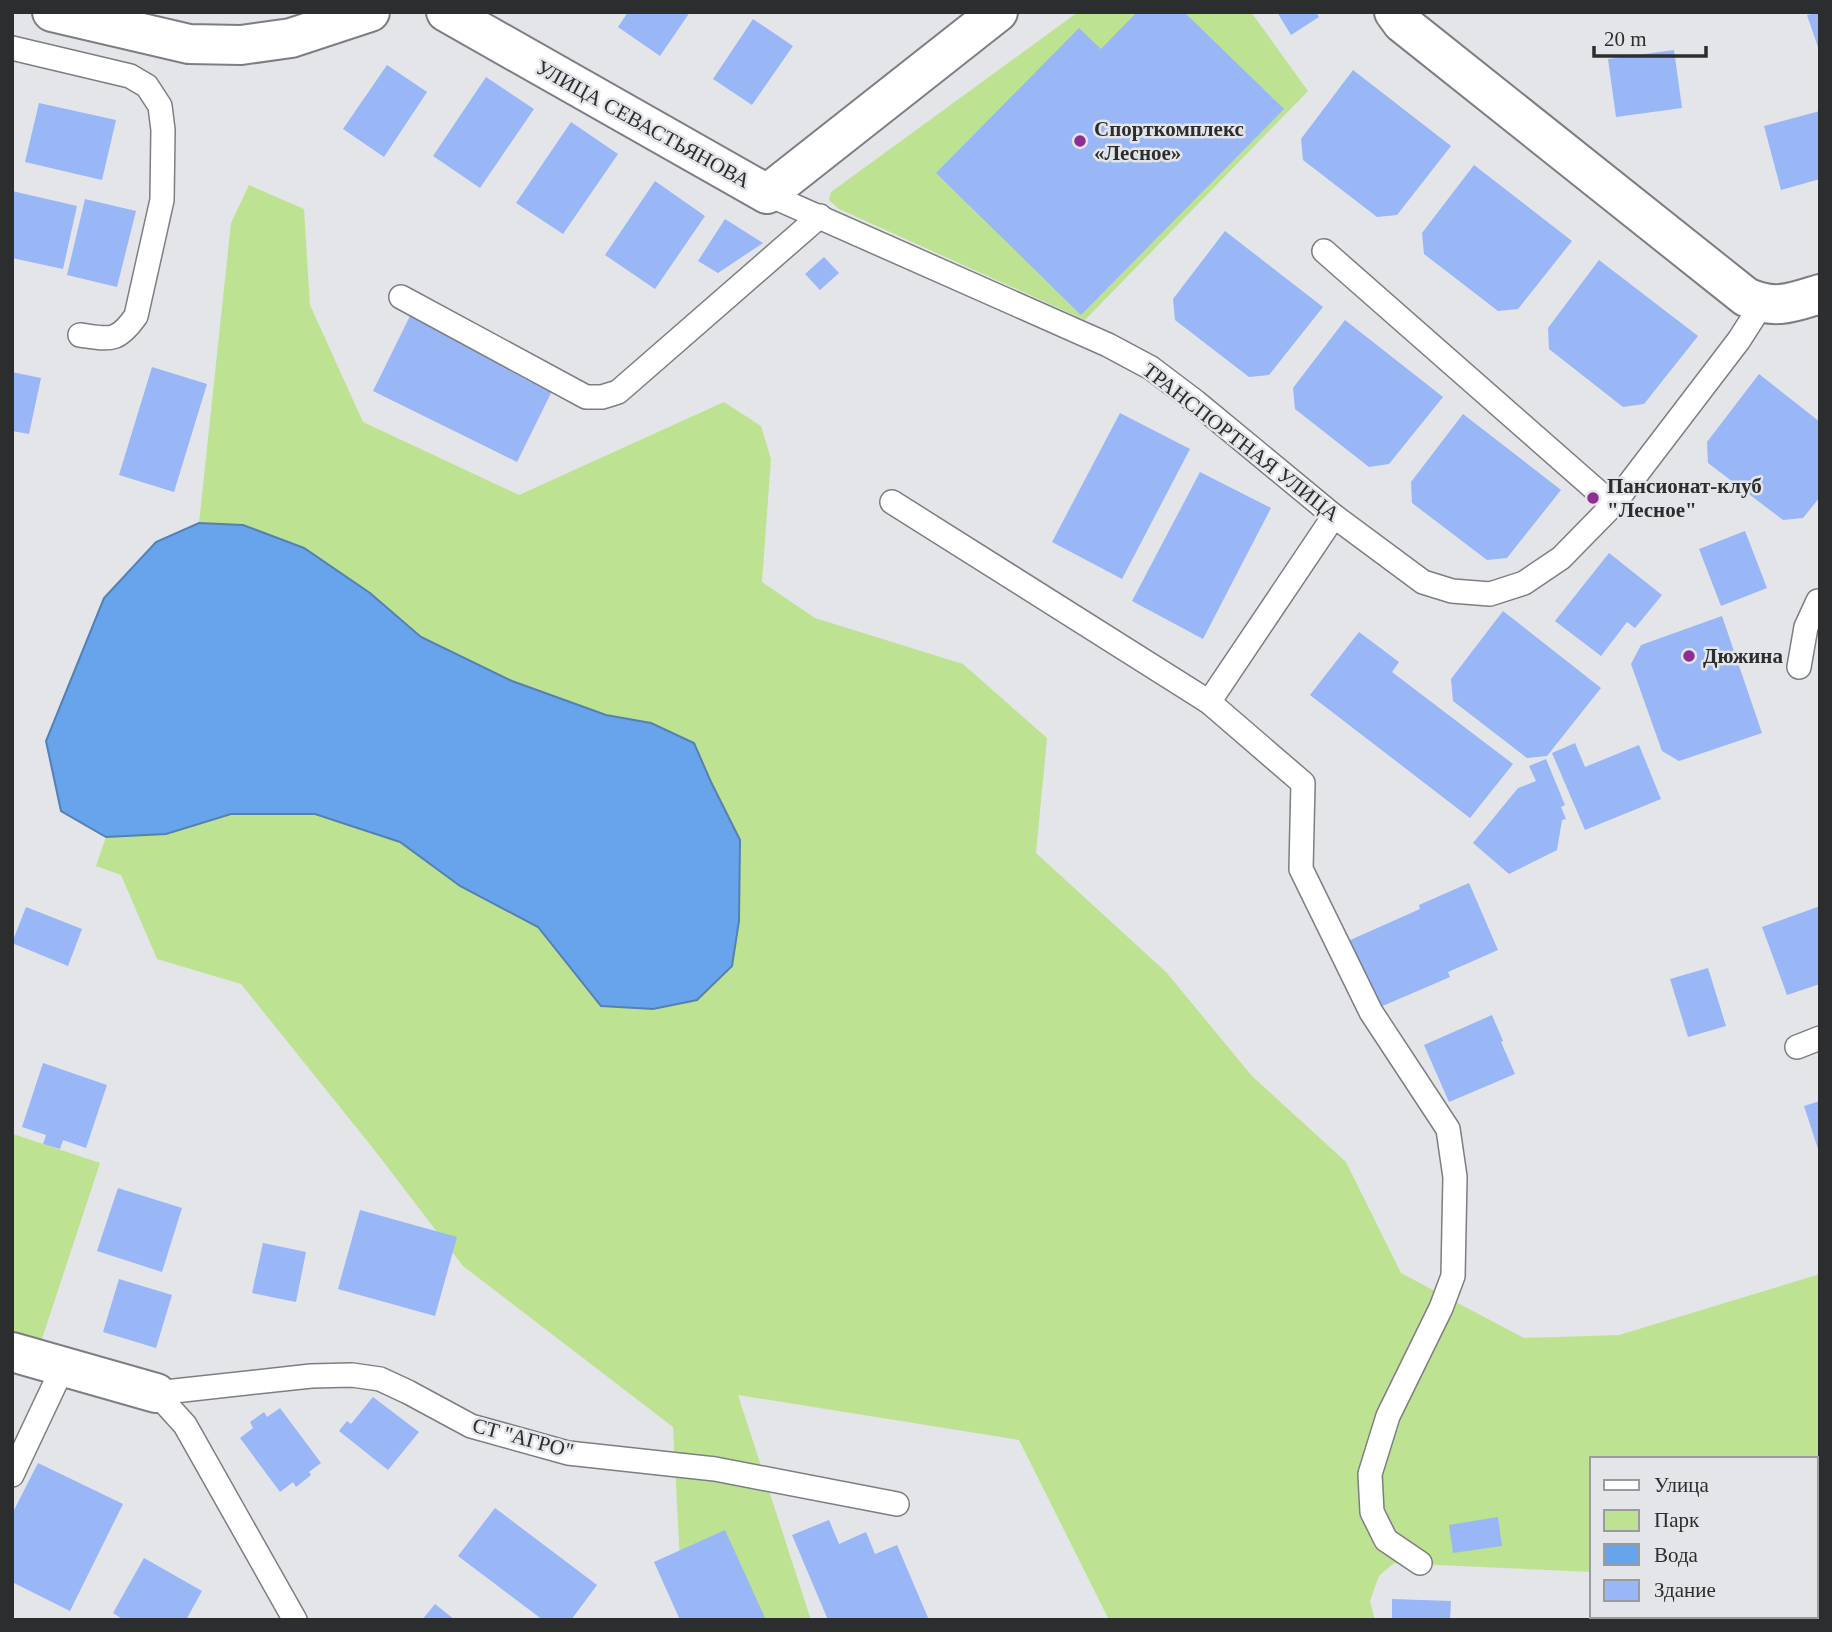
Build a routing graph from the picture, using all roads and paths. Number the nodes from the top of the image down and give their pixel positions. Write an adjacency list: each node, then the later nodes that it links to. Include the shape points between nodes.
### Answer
1 (52, 12): 2 (street, via 189,44 241,45 291,38)
2 (370, 12)
3 (446, 12): 7 (street, УЛИЦА СЕВАСТЬЯНОВА)
4 (998, 12): 7 (street, УЛИЦА СЕВАСТЬЯНОВА)
5 (1405, 16): 12 (street, via 1746,297)
6 (12, 48): 13 (lane, via 130,76 147,86 160,106 162,200 135,316 117,337)
7 (767, 194): 8 (lane, ТРАНСПОРТНАЯ УЛИЦА)
8 (820, 216): 11 (lane, via 618,392 602,397 586,397); 16 (lane, ТРАНСПОРТНАЯ УЛИЦА, via 1151,368)
9 (1324, 251): 15 (lane)
10 (1820, 294): 12 (street)
11 (401, 297)
12 (1762, 304): 15 (lane, ТРАНСПОРТНАЯ УЛИЦА)
13 (80, 335)
14 (892, 502): 20 (lane)
15 (1613, 505): 16 (lane, ТРАНСПОРТНАЯ УЛИЦА, via 1561,558 1524,583 1490,594 1452,591 1423,582)
16 (1334, 516): 20 (lane)
17 (1819, 596): 18 (lane); 19 (lane, via 1805,627)
18 (1820, 626)
19 (1799, 667)
20 (1209, 702): 28 (lane, via 1303,783 1301,869 1371,1012 1448,1129 1455,1177 1453,1276 1388,1416 1370,1474 1372,1513 1386,1540)
21 (1820, 1038): 22 (lane)
22 (1797, 1047)
23 (12, 1352): 24 (street)
24 (63, 1367): 25 (street); 26 (lane)
25 (156, 1393): 27 (lane, СТ "АГРО", via 311,1376 380,1379 471,1426 568,1453 715,1469); 29 (lane, via 185,1425)
26 (12, 1475)
27 (897, 1504)
28 (1420, 1563)
29 (295, 1620)

